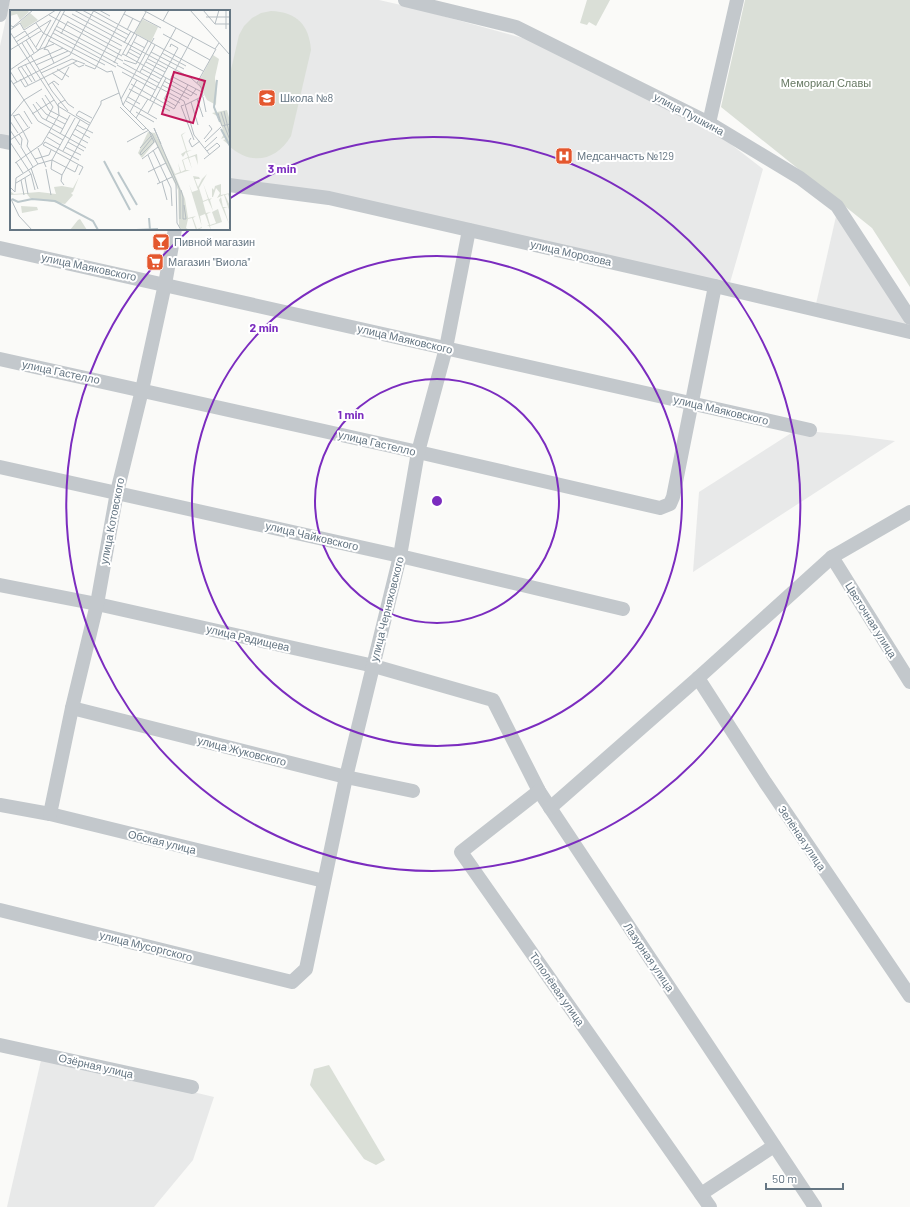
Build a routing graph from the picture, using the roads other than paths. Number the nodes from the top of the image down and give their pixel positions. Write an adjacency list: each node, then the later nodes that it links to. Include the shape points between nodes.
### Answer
1 (3, 0): 4 (street)
2 (405, 0): 5 (street, улица Пушкина, via 516,27)
3 (737, 0): 5 (street)
4 (0, 15)
5 (709, 123): 14 (street, улица Пушкина, via 800,178 837,206)
6 (0, 141): 7 (street)
7 (10, 143)
8 (230, 185): 10 (street, улица Морозова, via 329,198)
9 (175, 230): 12 (street, улица Котовского)
10 (469, 230): 13 (street, улица Морозова); 16 (street, улица Черняховского)
11 (0, 248): 12 (street, улица Маяковского)
12 (166, 284): 16 (street, улица Маяковского); 18 (street, улица Котовского)
13 (715, 286): 15 (street, улица Морозова); 19 (street)
14 (910, 318)
15 (910, 332)
16 (446, 348): 19 (street, улица Маяковского); 21 (street, улица Черняховского)
17 (0, 359): 18 (street, улица Гастелло)
18 (142, 390): 21 (street, улица Гастелло); 23 (street, улица Котовского)
19 (692, 403): 20 (street, улица Маяковского); 21 (street, улица Гастелло, via 673,497 670,504 660,508)
20 (810, 430)
21 (418, 452): 25 (street, улица Черняховского)
22 (0, 467): 23 (street, улица Чайковского)
23 (117, 492): 25 (street, улица Чайковского); 28 (street, улица Котовского)
24 (910, 512): 26 (street)
25 (400, 556): 29 (street, улица Чайковского); 30 (street, улица Черняховского)
26 (832, 557): 31 (street); 32 (street, Цветочная улица)
27 (0, 585): 28 (street, улица Радищева)
28 (97, 604): 30 (street, улица Радищева); 34 (street, улица Котовского)
29 (623, 609)
30 (374, 666): 33 (street, улица Радищева); 35 (street, улица Черняховского)
31 (698, 678): 39 (street); 44 (street, Зелёная улица)
32 (910, 682)
33 (493, 700): 37 (street, Лазурная улица)
34 (72, 708): 35 (street, улица Жуковского); 40 (street, улица Котовского)
35 (346, 777): 36 (street, улица Жуковского); 41 (street, улица Черняховского)
36 (413, 791)
37 (539, 791): 39 (street, Лазурная улица); 48 (street, Тополёвая улица, via 461,852)
38 (0, 805): 40 (street, Обская улица)
39 (550, 808): 47 (street, Лазурная улица)
40 (50, 814): 41 (street, Обская улица)
41 (324, 881): 43 (street, улица Черняховского, via 306,969)
42 (0, 910): 43 (street, улица Мусоргского)
43 (292, 982)
44 (910, 996)
45 (0, 1045): 46 (street, Озёрная улица)
46 (192, 1087)
47 (774, 1146): 48 (street); 50 (street, Лазурная улица)
48 (701, 1194): 49 (street, Тополёвая улица)
49 (710, 1207)
50 (815, 1207)

